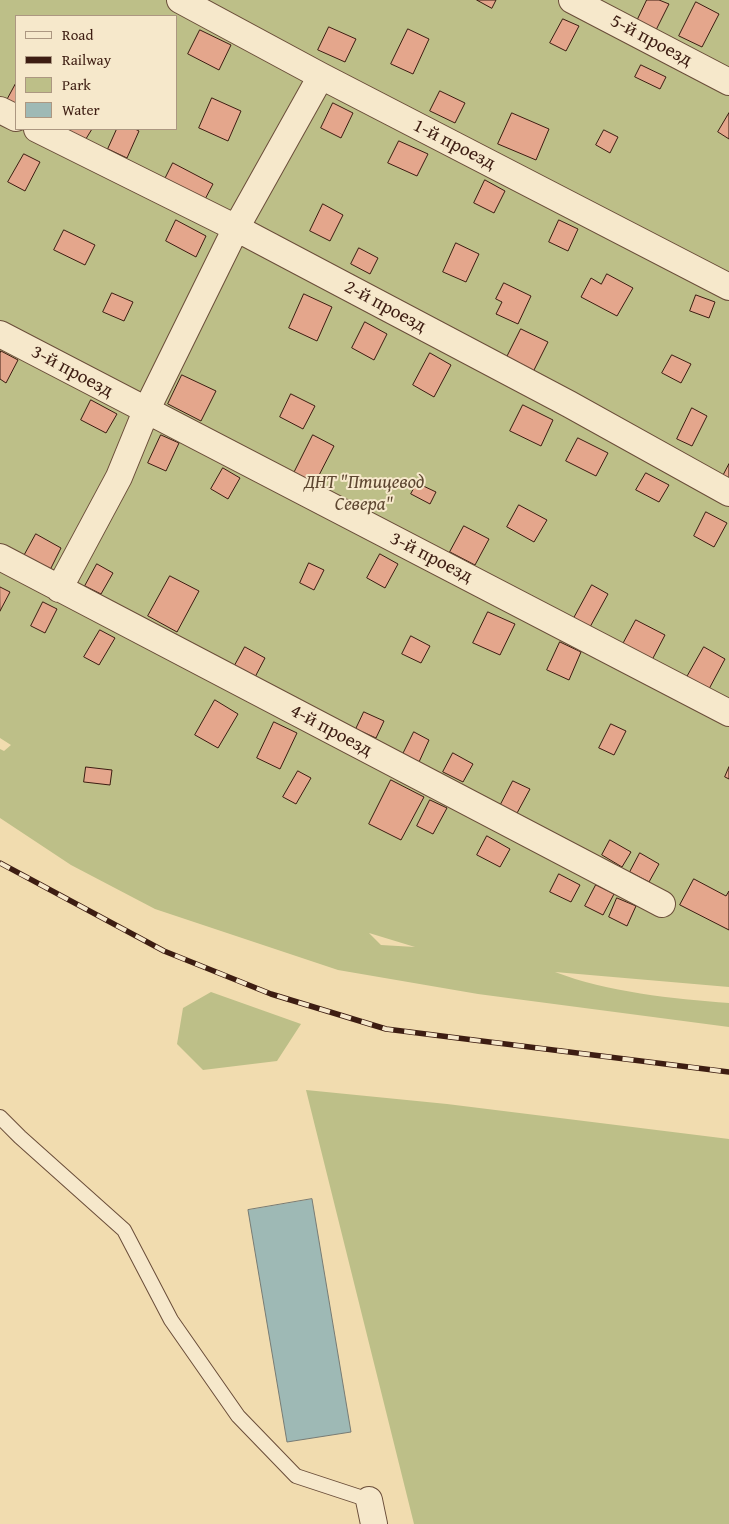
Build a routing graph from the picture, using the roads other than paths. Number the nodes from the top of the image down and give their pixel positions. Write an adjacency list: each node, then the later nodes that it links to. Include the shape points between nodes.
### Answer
1 (180, 0): 3 (street, 1-й проезд)
2 (572, 0): 4 (street, 5-й проезд)
3 (322, 76): 8 (street); 9 (street, 1-й проезд)
4 (729, 82)
5 (0, 110): 6 (street)
6 (15, 118)
7 (39, 130): 8 (street, 2-й проезд)
8 (236, 228): 11 (street); 12 (street, 2-й проезд, via 569,404)
9 (729, 287)
10 (0, 334): 11 (street, 3-й проезд)
11 (146, 411): 14 (street, via 119,477); 15 (street, 3-й проезд)
12 (729, 493)
13 (0, 557): 14 (street, 4-й проезд)
14 (59, 589): 16 (street, 4-й проезд)
15 (729, 713)
16 (662, 904)
17 (0, 1117): 18 (lane, via 124,1230 171,1320 238,1416 296,1476)
18 (371, 1512)

